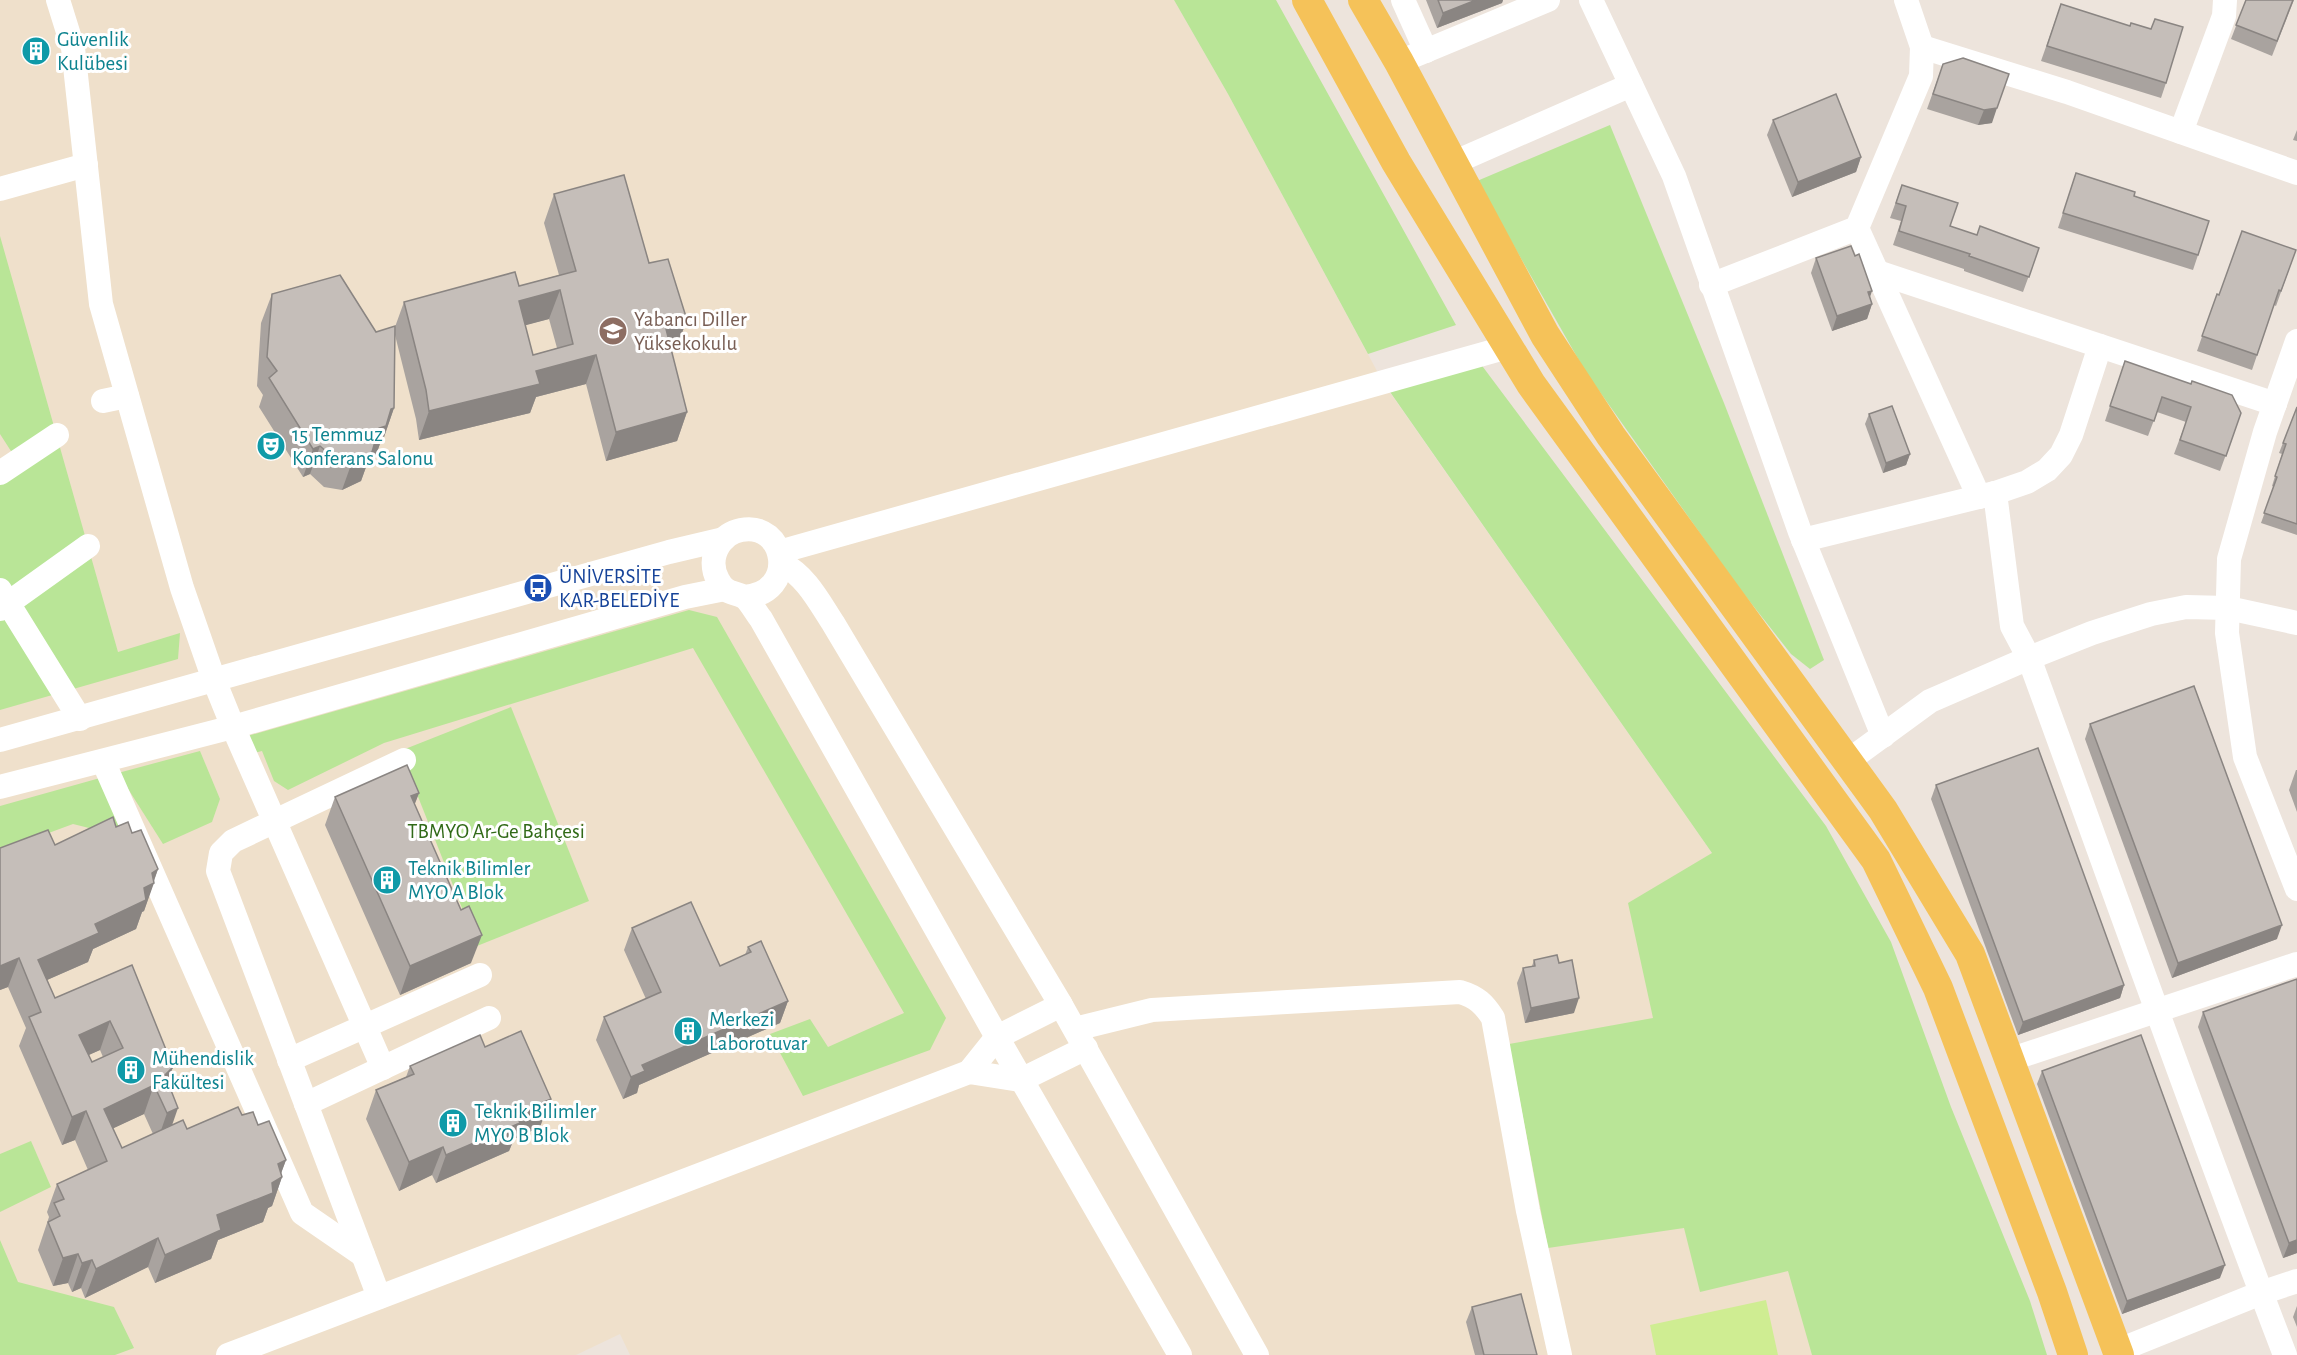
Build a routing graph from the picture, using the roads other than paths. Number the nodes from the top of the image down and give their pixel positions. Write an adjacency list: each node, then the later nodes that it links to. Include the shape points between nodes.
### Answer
1 (58, 0): 15 (street, via 73,48)
2 (1307, 0): 23 (main road, via 1396,162)
3 (1363, 0): 11 (main road)
4 (1403, 0): 10 (street)
5 (1548, 0): 10 (street)
6 (1591, 0): 12 (street)
7 (1906, 0): 9 (street)
8 (2225, 0): 13 (street, via 2224,16)
9 (1922, 47): 13 (street); 18 (street, via 1921,76)
10 (1426, 51): 11 (street)
11 (1399, 62): 14 (main road)
12 (1632, 85): 14 (street); 20 (street, via 1674,176)
13 (2181, 132): 16 (street)
14 (1453, 163): 46 (main road, via 1545,335 1611,436)
15 (86, 165): 17 (street); 24 (street, via 101,304)
16 (2297, 173)
17 (0, 189)
18 (1857, 228): 19 (street); 20 (street)
19 (1877, 272): 22 (street); 29 (street)
20 (1711, 285): 31 (street)
21 (2297, 341): 26 (street)
22 (2100, 346): 26 (street); 29 (street, via 2061,455 2047,470 2026,482)
23 (1508, 347): 33 (street); 73 (main road, via 1876,860 1938,988)
24 (127, 396): 25 (street); 39 (street, via 182,588)
25 (103, 401)
26 (2275, 404): 36 (street, via 2229,559)
27 (57, 435): 28 (street)
28 (0, 472)
29 (1987, 495): 31 (street); 38 (street, via 2012,626)
30 (724, 538): 33 (street, via 733,532 755,531 774,543); 34 (street, via 713,563 717,579); 39 (street)
31 (1803, 540): 42 (street)
32 (88, 546): 35 (street)
33 (780, 558): 34 (street, via 779,574 766,592 755,596); 52 (street, via 806,582 833,623)
34 (735, 593): 41 (street, via 685,597); 56 (street, via 761,619)
35 (3, 600): 40 (street)
36 (2228, 608): 37 (street); 38 (street, via 2186,607 2151,614); 49 (street, via 2227,633 2245,757)
37 (2297, 623)
38 (2029, 658): 42 (street, via 1930,701); 53 (street)
39 (214, 680): 40 (street); 41 (street)
40 (80, 719): 43 (street)
41 (233, 727): 45 (street); 48 (street)
42 (1883, 736): 46 (street)
43 (0, 740)
44 (404, 760): 48 (street)
45 (102, 761): 47 (street); 64 (street, via 302,1213)
46 (1848, 761): 59 (main road, via 1883,810 1970,954)
47 (0, 788)
48 (275, 821): 55 (street); 58 (street, via 233,841 221,853 218,872)
49 (2297, 889)
50 (2297, 964): 53 (street)
51 (480, 975): 55 (street)
52 (1061, 1005): 56 (street); 57 (street)
53 (2158, 1010): 59 (street); 66 (street)
54 (489, 1018): 60 (street)
55 (365, 1026): 58 (street); 60 (street)
56 (997, 1037): 61 (street); 62 (street)
57 (1081, 1039): 62 (street); 71 (street); 72 (street, via 1152,1010 1460,992 1474,996 1494,1018 1528,1211)
58 (289, 1060): 63 (street)
59 (2010, 1060): 68 (main road)
60 (383, 1068): 63 (street)
61 (969, 1072): 62 (street); 67 (street)
62 (1021, 1080): 70 (street)
63 (306, 1104): 64 (street)
64 (363, 1255): 67 (street)
65 (2297, 1281): 66 (street)
66 (2261, 1293): 68 (street); 74 (street)
67 (379, 1297): 69 (street)
68 (2118, 1353)
69 (228, 1355)
70 (1180, 1355)
71 (1257, 1355)
72 (1560, 1355)
73 (2073, 1355)
74 (2285, 1355)

